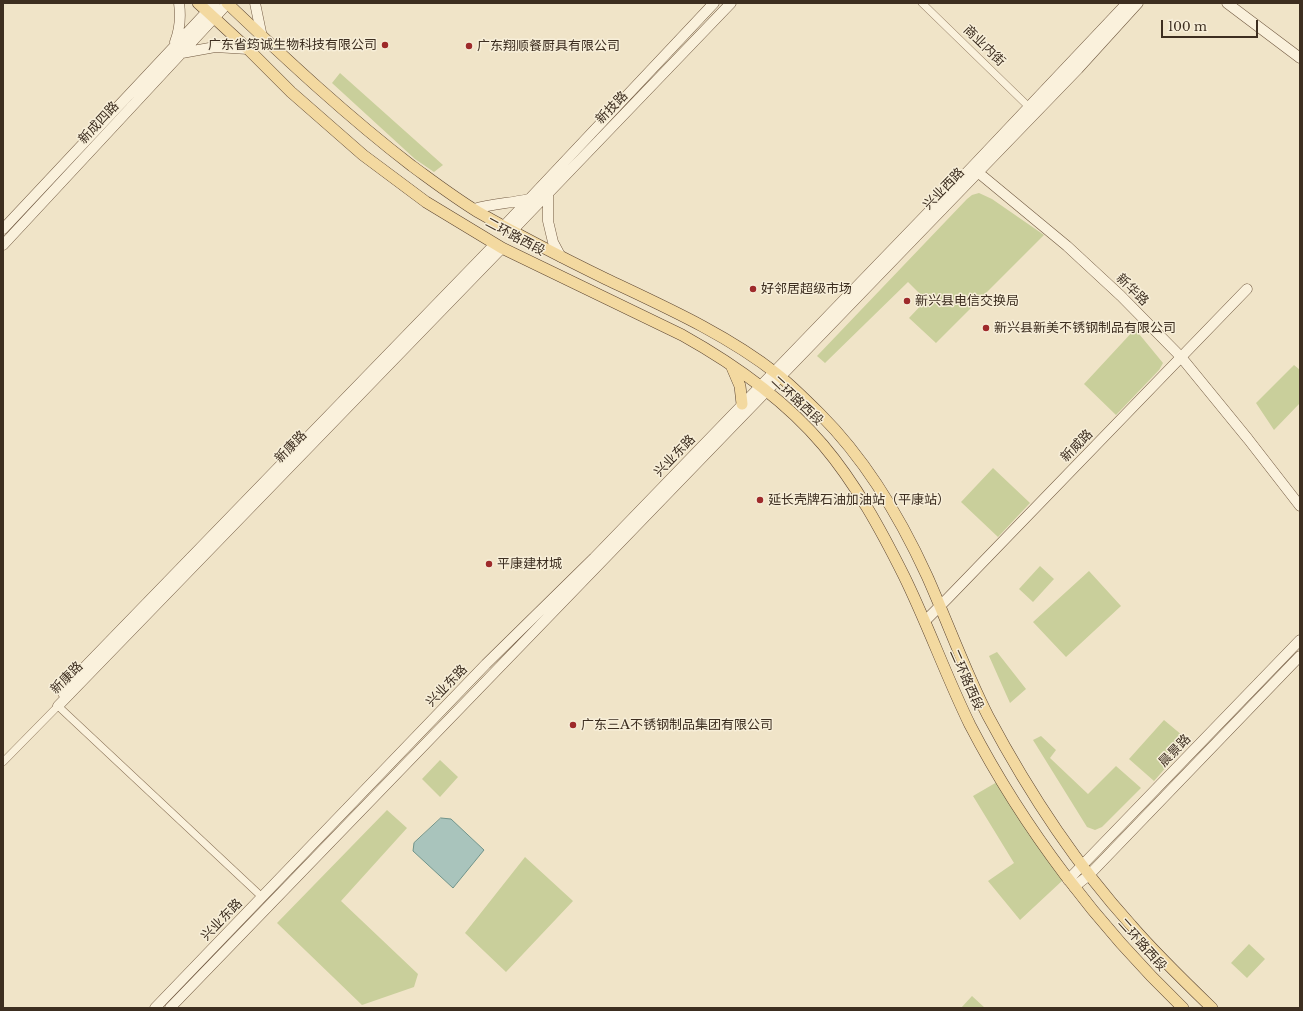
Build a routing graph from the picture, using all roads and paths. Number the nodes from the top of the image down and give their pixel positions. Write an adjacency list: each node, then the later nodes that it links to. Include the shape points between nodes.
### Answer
1 (179, 3): 15 (street, via 181,13)
2 (198, 3): 13 (main road, 二环路西段)
3 (215, 3): 13 (street)
4 (228, 3): 13 (street); 14 (main road, 二环路西段)
5 (255, 3): 14 (street)
6 (714, 3): 23 (street, 新技路)
7 (731, 3): 22 (street, 新技路)
8 (922, 3): 20 (street, 商业内街)
9 (1127, 3): 20 (street, 兴业西路)
10 (1138, 3): 21 (street, 兴业西路, via 1078,69)
11 (1227, 3): 19 (street)
12 (1237, 3): 17 (street)
13 (211, 15): 15 (street, 新成四路); 16 (main road, 二环路西段); 18 (street, 新成四路)
14 (262, 36): 24 (main road, 二环路西段, via 374,136 439,186)
15 (174, 46): 26 (street, 新成四路)
16 (248, 49): 18 (street, via 215,47); 28 (main road, 二环路西段, via 291,92 363,155 426,202)
17 (1300, 50)
18 (182, 53): 27 (street, 新成四路)
19 (1300, 58)
20 (1029, 107): 21 (street, 兴业西路)
21 (975, 170): 31 (street, 新华路, via 1067,246); 33 (street, 兴业西路)
22 (548, 194): 25 (street, 新技路); 29 (street, via 548,221 553,242)
23 (529, 199): 24 (street); 25 (street, 新技路)
24 (474, 209): 25 (main road, 二环路西段)
25 (508, 228): 29 (main road, 二环路西段)
26 (3, 229)
27 (3, 245)
28 (498, 246): 32 (main road, 二环路西段, via 682,335); 41 (street, 新康路, via 72,679)
29 (561, 257): 33 (main road, 二环路西段, via 677,312 719,335)
30 (1247, 289): 31 (street, 新威路)
31 (1181, 357): 36 (street, 新华路); 37 (street, 新威路)
32 (730, 364): 34 (main road, 二环路西段); 35 (main road, via 740,386)
33 (778, 375): 34 (street, 兴业西路); 37 (main road, 二环路西段, via 821,415 870,474 889,502 912,545)
34 (764, 389): 35 (street, 兴业东路); 38 (main road, 二环路西段, via 822,444 869,509); 48 (street, 兴业东路)
35 (742, 404): 46 (street, 兴业东路)
36 (1300, 506)
37 (940, 606): 38 (street, 新威路); 43 (main road, 二环路西段, via 961,658 1013,762 1045,815)
38 (925, 621): 45 (main road, 二环路西段, via 970,725 1002,781)
39 (1300, 640): 43 (street, 晨景路)
40 (1300, 656): 44 (street, 晨景路)
41 (58, 706): 42 (street); 46 (street)
42 (3, 762)
43 (1082, 866): 44 (main road, 二环路西段); 45 (street, 晨景路)
44 (1089, 875): 45 (street, 晨景路); 50 (main road, 二环路西段, via 1131,926)
45 (1071, 883): 49 (main road, 二环路西段, via 1150,977)
46 (262, 897): 47 (street, 兴业东路)
47 (155, 1008)
48 (170, 1008)
49 (1183, 1008)
50 (1212, 1008)

